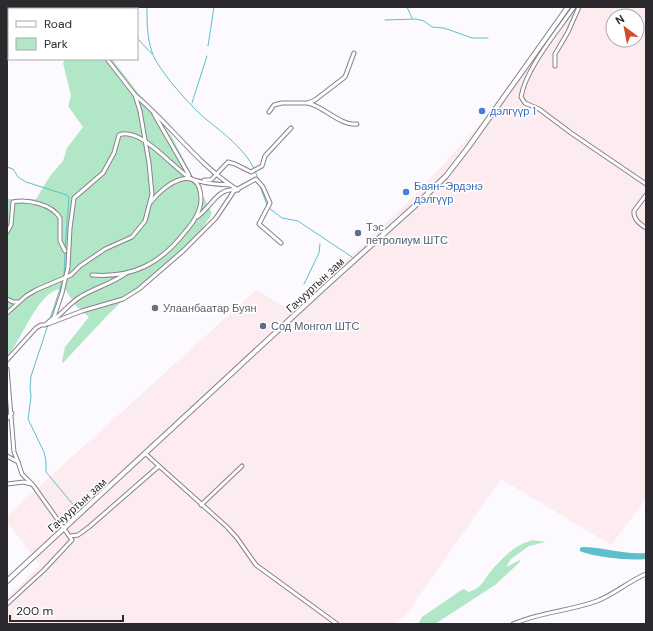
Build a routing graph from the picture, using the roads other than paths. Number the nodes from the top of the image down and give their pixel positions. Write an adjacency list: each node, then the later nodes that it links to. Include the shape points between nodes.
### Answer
1 (568, 7): 38 (main road, Гачууртын зам, via 446,176)
2 (574, 7): 17 (street, via 533,65 521,97 525,103 539,109)
3 (579, 7): 6 (street, via 555,54)
4 (354, 53): 8 (street, via 344,77)
5 (108, 60): 7 (street)
6 (555, 66)
7 (135, 95): 9 (street); 13 (street)
8 (308, 104): 10 (street, via 282,103 274,105); 11 (street)
9 (152, 110): 14 (street, via 184,145); 15 (street)
10 (269, 112)
11 (357, 124)
12 (291, 128): 14 (street, via 265,156 262,166 251,172 228,162)
13 (144, 141): 15 (street); 21 (street, via 149,162); 29 (street, via 124,133 119,134 114,153 103,174 74,198 68,267)
14 (216, 174): 16 (street, via 211,180); 18 (street)
15 (191, 178): 16 (street)
16 (198, 180): 18 (street)
17 (646, 184)
18 (230, 185): 19 (street)
19 (238, 190): 22 (street, via 220,194); 25 (street, via 256,179 263,187 270,203 259,224); 33 (street, via 231,194 223,210 192,242 139,289 123,299)
20 (646, 195): 23 (street, via 634,214 638,222)
21 (151, 202): 22 (street, via 170,183 190,180 197,186 201,198); 29 (street, via 145,220 132,237 105,249)
22 (196, 217): 27 (street, via 176,245 157,260)
23 (646, 228)
24 (7, 232): 26 (street, via 11,225 13,202 38,203 60,218 59,238)
25 (280, 243)
26 (65, 252)
27 (126, 273): 28 (street); 33 (street, via 115,281 78,298 61,315)
28 (92, 275)
29 (64, 279): 31 (street, via 36,290); 33 (street, via 56,313)
30 (7, 299): 31 (street)
31 (19, 302): 32 (street)
32 (7, 313)
33 (46, 324): 34 (street, via 36,328)
34 (7, 360)
35 (7, 369): 36 (street)
36 (12, 413): 37 (street); 40 (street, via 14,452)
37 (7, 419)
38 (146, 454): 41 (street); 46 (main road, Гачууртын зам)
39 (7, 456): 40 (street)
40 (18, 462): 44 (street, via 22,474)
41 (159, 466): 45 (street); 47 (street, via 89,527 78,535)
42 (242, 466): 45 (street)
43 (7, 484): 44 (street, via 24,482)
44 (33, 485): 46 (street)
45 (201, 505): 51 (street, via 227,527 256,565)
46 (64, 528): 47 (street); 49 (main road, Гачууртын зам)
47 (70, 536): 50 (street, via 72,540 69,545)
48 (646, 574): 52 (street, via 596,601 556,610)
49 (7, 581)
50 (7, 604)
51 (337, 624)
52 (513, 624)

